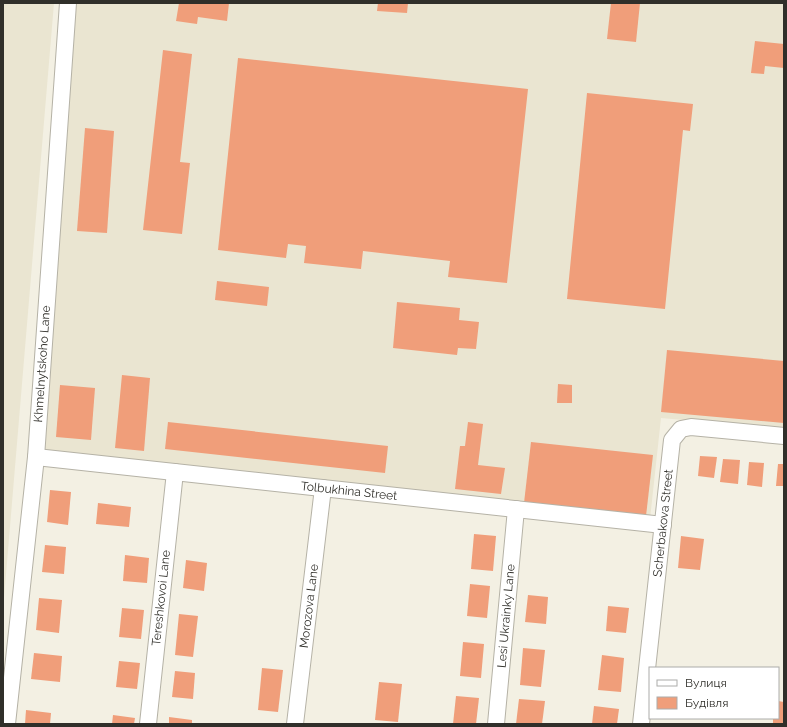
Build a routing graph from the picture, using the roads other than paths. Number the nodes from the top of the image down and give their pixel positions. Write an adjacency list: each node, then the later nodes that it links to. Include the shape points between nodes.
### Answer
1 (68, 3): 3 (street, Khmelnytskoho Lane)
2 (784, 436): 7 (street, Scherbakova Street, via 691,427 681,429 672,440)
3 (36, 457): 4 (street, Tolbukhina Street); 8 (street, Khmelnytskoho Lane)
4 (175, 472): 5 (street, Tolbukhina Street); 9 (street, Tereshkovoi Lane)
5 (323, 488): 6 (street, Tolbukhina Street); 10 (street, Morozova Lane)
6 (516, 509): 7 (street, Tolbukhina Street); 11 (street, Lesi Ukrainky Lane)
7 (663, 525): 12 (street, Scherbakova Street)
8 (7, 724)
9 (148, 724)
10 (295, 724)
11 (496, 724)
12 (641, 724)

